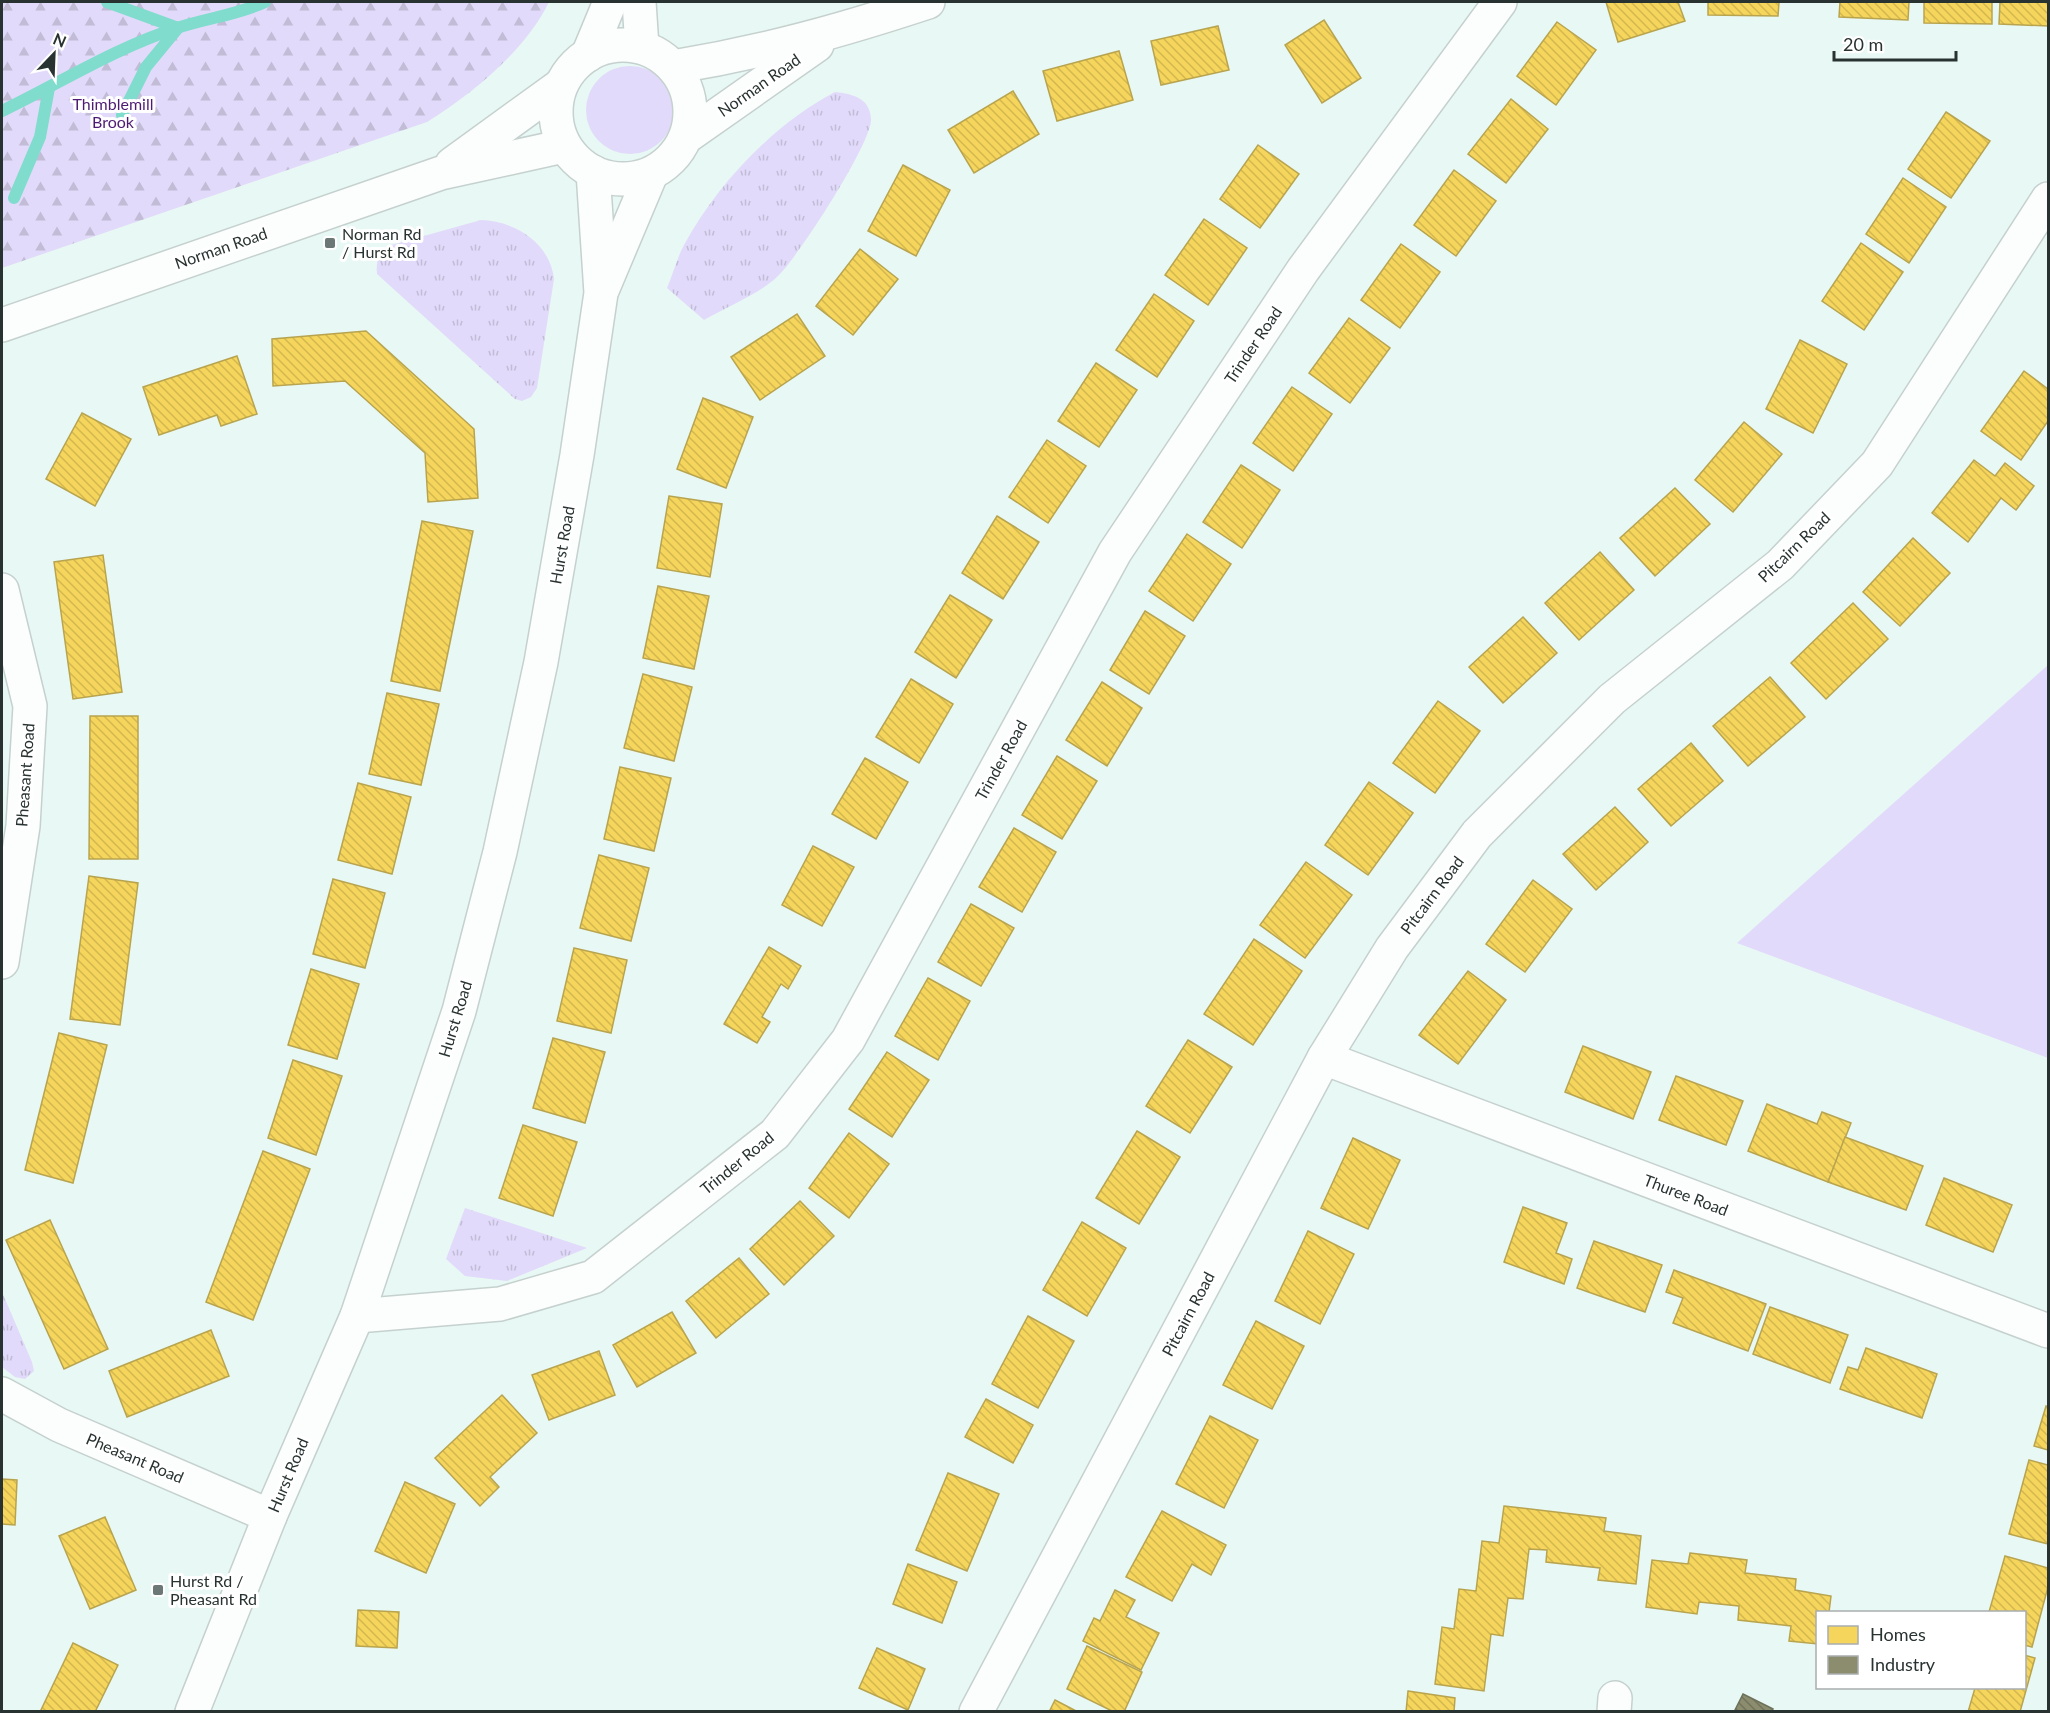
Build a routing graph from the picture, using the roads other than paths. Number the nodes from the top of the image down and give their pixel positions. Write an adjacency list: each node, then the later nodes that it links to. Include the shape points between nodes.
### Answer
1 (610, 2): 7 (street)
2 (639, 2): 6 (street)
3 (928, 2): 5 (street, Norman Road)
4 (1500, 2): 21 (street, Trinder Road, via 1303,270 1115,552 848,1040 775,1134 593,1277 500,1304)
5 (833, 33): 8 (street, Norman Road, via 747,55); 10 (street, Norman Road)
6 (642, 47): 7 (street, via 609,46); 8 (street)
7 (588, 55): 9 (street, via 572,68)
8 (673, 67): 10 (street, via 690,100 691,120)
9 (561, 85): 11 (street, via 556,117); 12 (street, Norman Road)
10 (686, 137): 14 (street, via 674,157)
11 (564, 146): 12 (street, Norman Road); 13 (street)
12 (441, 172): 17 (street, Norman Road)
13 (592, 172): 14 (street, via 622,180); 16 (street, Hurst Road)
14 (651, 174): 16 (street, Hurst Road)
15 (2049, 199): 20 (street, Pitcairn Road, via 1877,464 1780,565 1612,699 1477,834 1392,948)
16 (601, 293): 21 (street, Hurst Road, via 578,455 541,662 500,852 459,1011)
17 (2, 325)
18 (2, 590): 19 (street, Pheasant Road, via 30,706 23,826)
19 (2, 962)
20 (1324, 1058): 22 (street, Thuree Road); 26 (street, Pitcairn Road)
21 (357, 1317): 24 (street, Hurst Road)
22 (2049, 1331)
23 (2, 1394): 24 (street, Pheasant Road, via 59,1425)
24 (270, 1516): 25 (street, Hurst Road)
25 (192, 1712)
26 (976, 1712)

